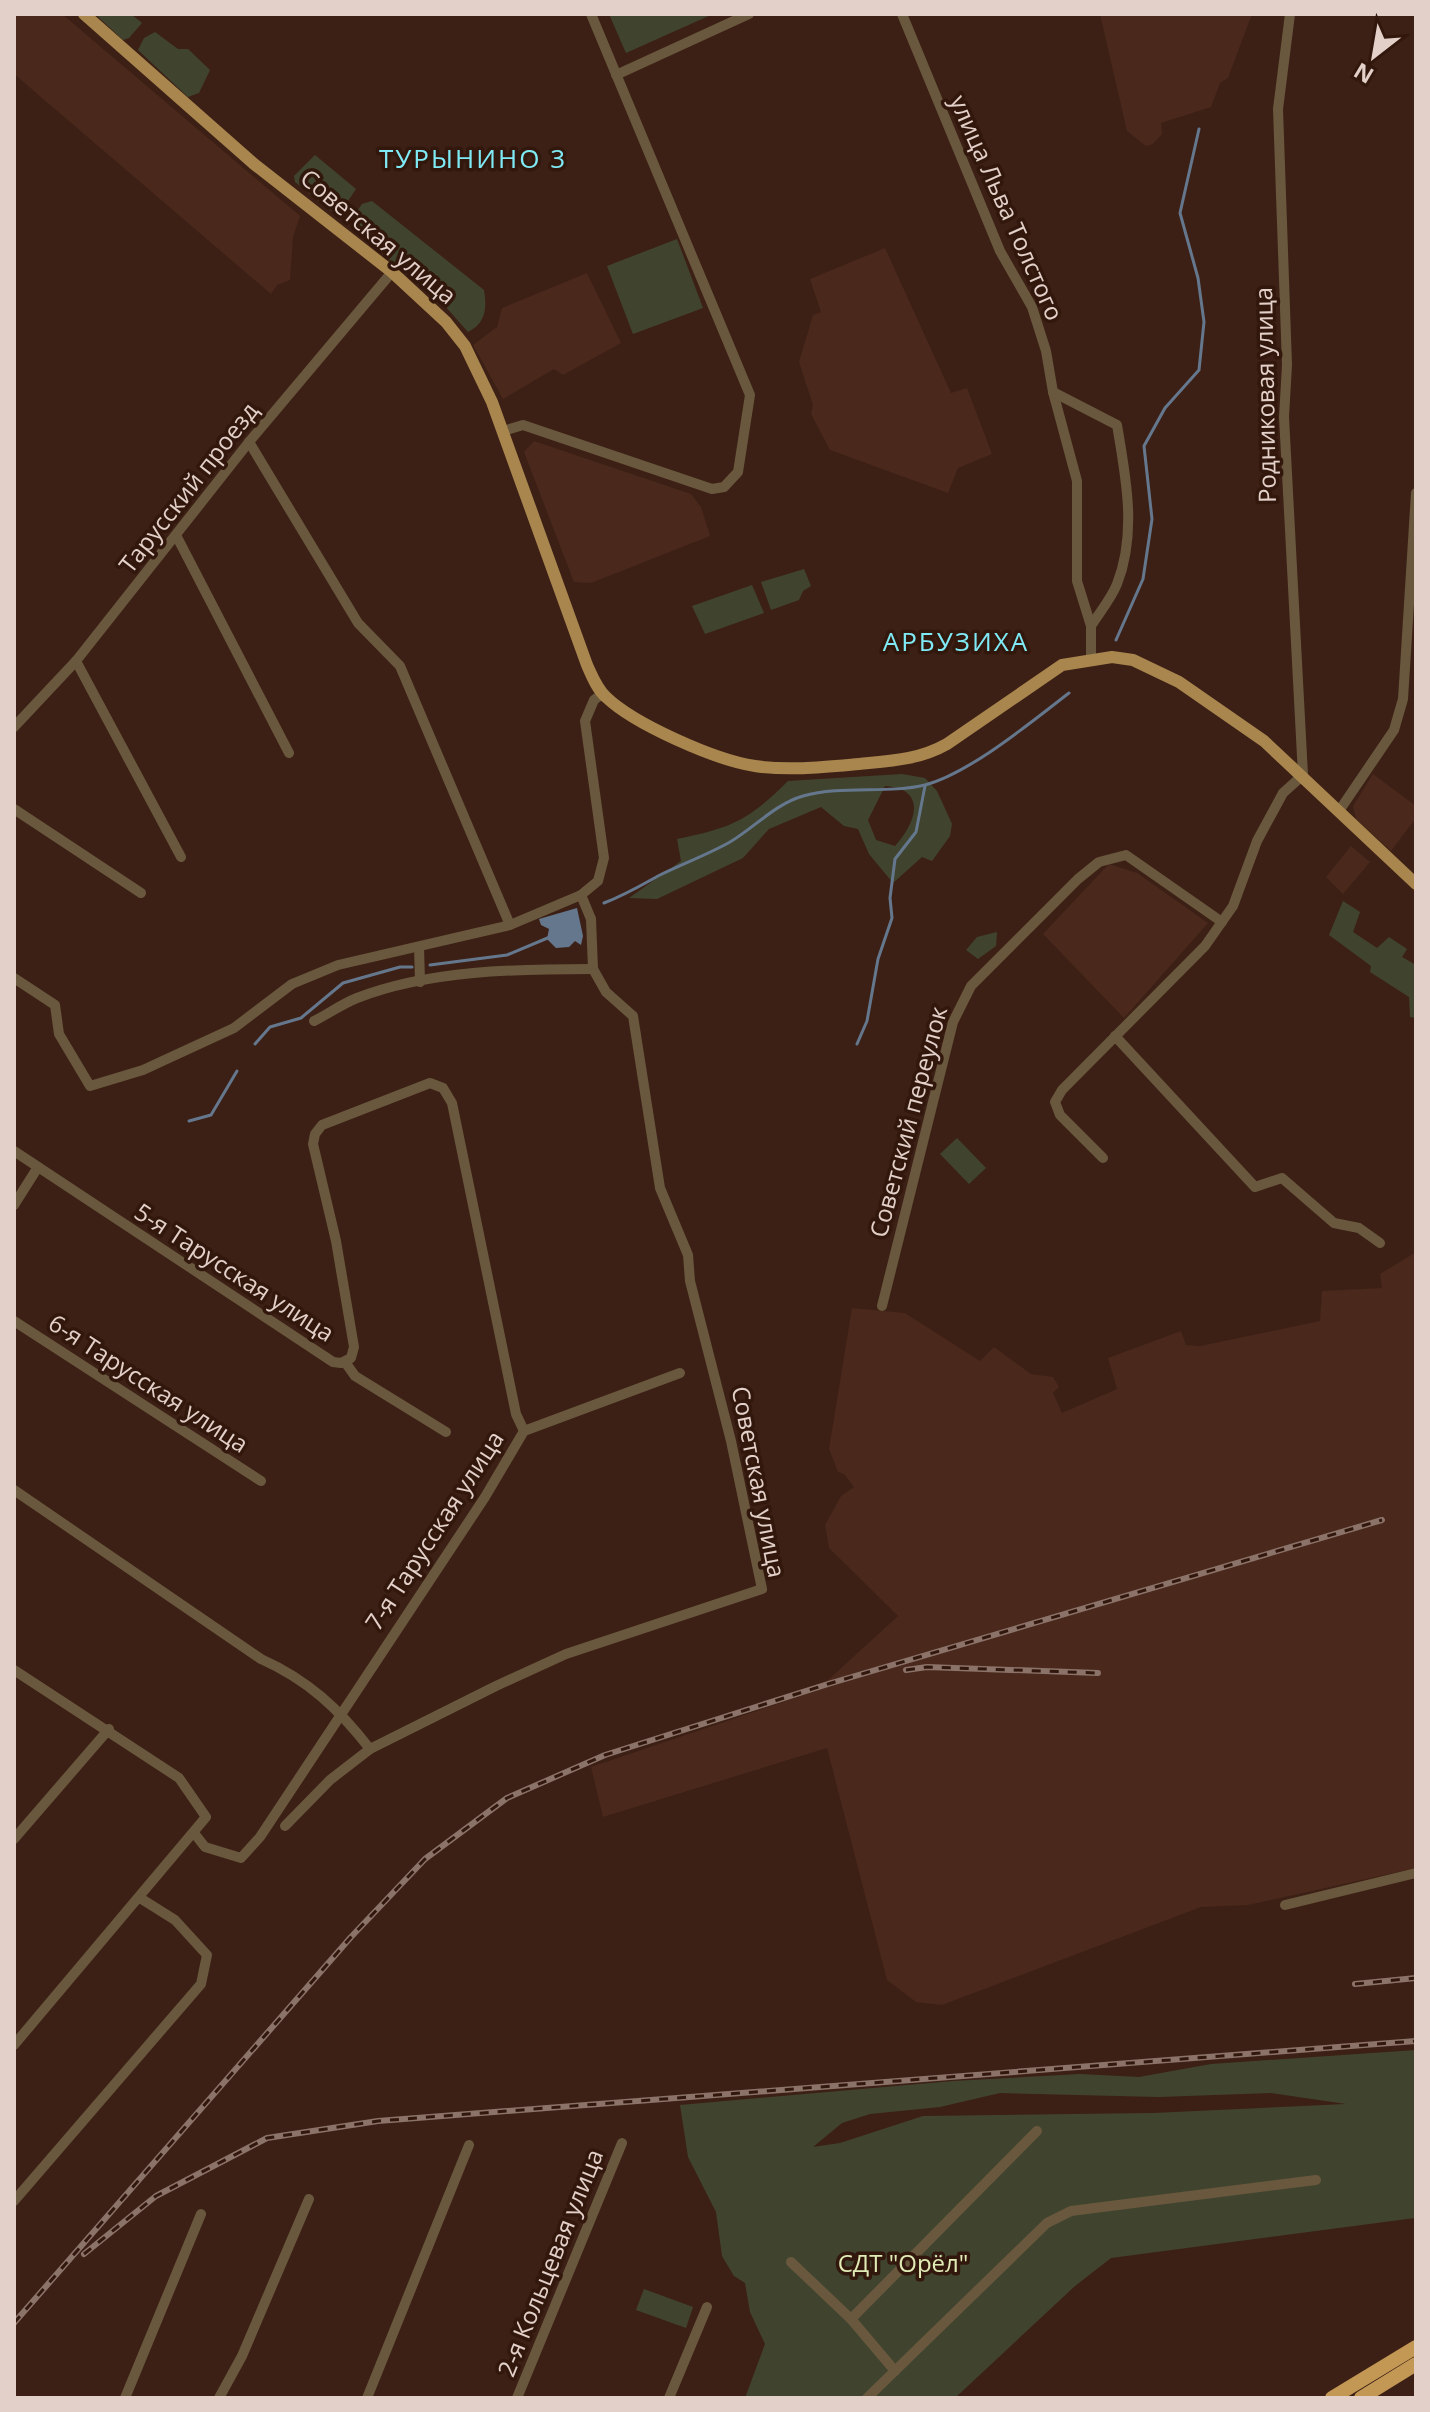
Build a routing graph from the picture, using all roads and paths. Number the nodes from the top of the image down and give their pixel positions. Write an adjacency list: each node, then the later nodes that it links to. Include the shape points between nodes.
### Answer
1 (84, 14): 7 (main road, Советская улица, via 254,164)
2 (591, 14): 6 (street)
3 (749, 14): 6 (street)
4 (902, 14): 8 (street, улица Льва Толстого, via 1000,251 1032,307)
5 (1290, 14): 19 (street, Родниковая улица, via 1278,109 1287,365 1284,417)
6 (616, 75): 9 (street, via 750,395 738,472 724,487 712,489 523,425)
7 (392, 272): 9 (main road, Советская улица, via 465,346); 10 (street, Тарусский проезд)
8 (1053, 392): 13 (street, улица Льва Толстого, via 1076,478 1077,581); 13 (street, via 1117,425 1128,491 1127,548 1116,586)
9 (503, 431): 16 (main road, Советская улица)
10 (249, 442): 12 (street, Тарусский проезд); 27 (street, via 358,623 400,666)
11 (1416, 493): 21 (street, via 1403,699 1394,730)
12 (177, 537): 15 (street, Тарусский проезд); 18 (street)
13 (1091, 626): 14 (street, улица Льва Толстого)
14 (1091, 658): 16 (main road, Советская улица, via 1062,665 1038,679 928,755 844,766 785,768 740,762 626,714); 19 (main road, Советская улица, via 1133,660 1156,668 1264,741)
15 (76, 661): 17 (street, Тарусский проезд); 22 (street)
16 (602, 694): 25 (street, via 585,721 604,858 598,881)
17 (14, 727)
18 (289, 753)
19 (1303, 775): 21 (main road, Советская улица); 26 (street, via 1283,793)
20 (14, 809): 24 (street)
21 (1339, 811): 23 (main road, Советская улица)
22 (181, 857)
23 (1416, 884)
24 (141, 893)
25 (581, 895): 27 (street); 29 (street, via 591,919)
26 (1222, 922): 33 (street, via 1205,946); 39 (street, Советский переулок, via 1126,855 1115,856 1078,879 971,986 953,1022)
27 (510, 925): 28 (street)
28 (419, 947): 30 (street, via 338,965 303,979 234,1028 143,1070 90,1086 59,1034 55,1005); 31 (street)
29 (593, 969): 31 (street, via 526,969); 50 (street, Советская улица, via 606,992 633,1016 660,1188 688,1255 762,1589 566,1654)
30 (14, 978)
31 (420, 982): 32 (street, via 357,998)
32 (314, 1021)
33 (1115, 1036): 35 (street, via 1055,1102 1060,1115); 38 (street, via 1255,1187 1282,1178 1334,1223 1359,1228)
34 (14, 1151): 36 (street, 5-я Тарусская улица)
35 (1103, 1158)
36 (38, 1167): 37 (street); 41 (street, 5-я Тарусская улица, via 333,1362)
37 (14, 1205)
38 (1380, 1243)
39 (882, 1306)
40 (14, 1321): 45 (street, 6-я Тарусская улица)
41 (345, 1362): 43 (street, 5-я Тарусская улица, via 354,1347 315,1134 322,1125 430,1083 443,1088 452,1103 516,1414); 44 (street, via 355,1376)
42 (680, 1373): 43 (street, 7-я Тарусская улица)
43 (524, 1431): 48 (street, 7-я Тарусская улица)
44 (446, 1432)
45 (261, 1481)
46 (14, 1490): 48 (street, via 261,1659 293,1673)
47 (14, 1670): 49 (street)
48 (342, 1712): 50 (street); 52 (street, 7-я Тарусская улица, via 241,1858 205,1847)
49 (109, 1729): 52 (street, via 179,1778 206,1817); 53 (street)
50 (370, 1749): 51 (street, Советская улица)
51 (285, 1826)
52 (194, 1833): 55 (street)
53 (14, 1839)
54 (1416, 1873): 56 (street)
55 (140, 1898): 57 (street); 63 (street, via 175,1920 207,1955 201,1984)
56 (1285, 1905)
57 (14, 2045)
58 (1037, 2131): 67 (street)
59 (622, 2143): 74 (street, 2-я Кольцевая улица)
60 (469, 2145): 73 (street)
61 (1316, 2180): 70 (street, via 1071,2211 1047,2223)
62 (309, 2199): 72 (street)
63 (14, 2201)
64 (201, 2214): 71 (street)
65 (791, 2262): 67 (street)
66 (707, 2307): 75 (street)
67 (851, 2319): 70 (street)
68 (1416, 2347): 77 (highway)
69 (1416, 2364): 78 (highway)
70 (895, 2371): 76 (street)
71 (125, 2398)
72 (219, 2398)
73 (367, 2398)
74 (517, 2398)
75 (669, 2398)
76 (867, 2398)
77 (1332, 2398)
78 (1361, 2398)

